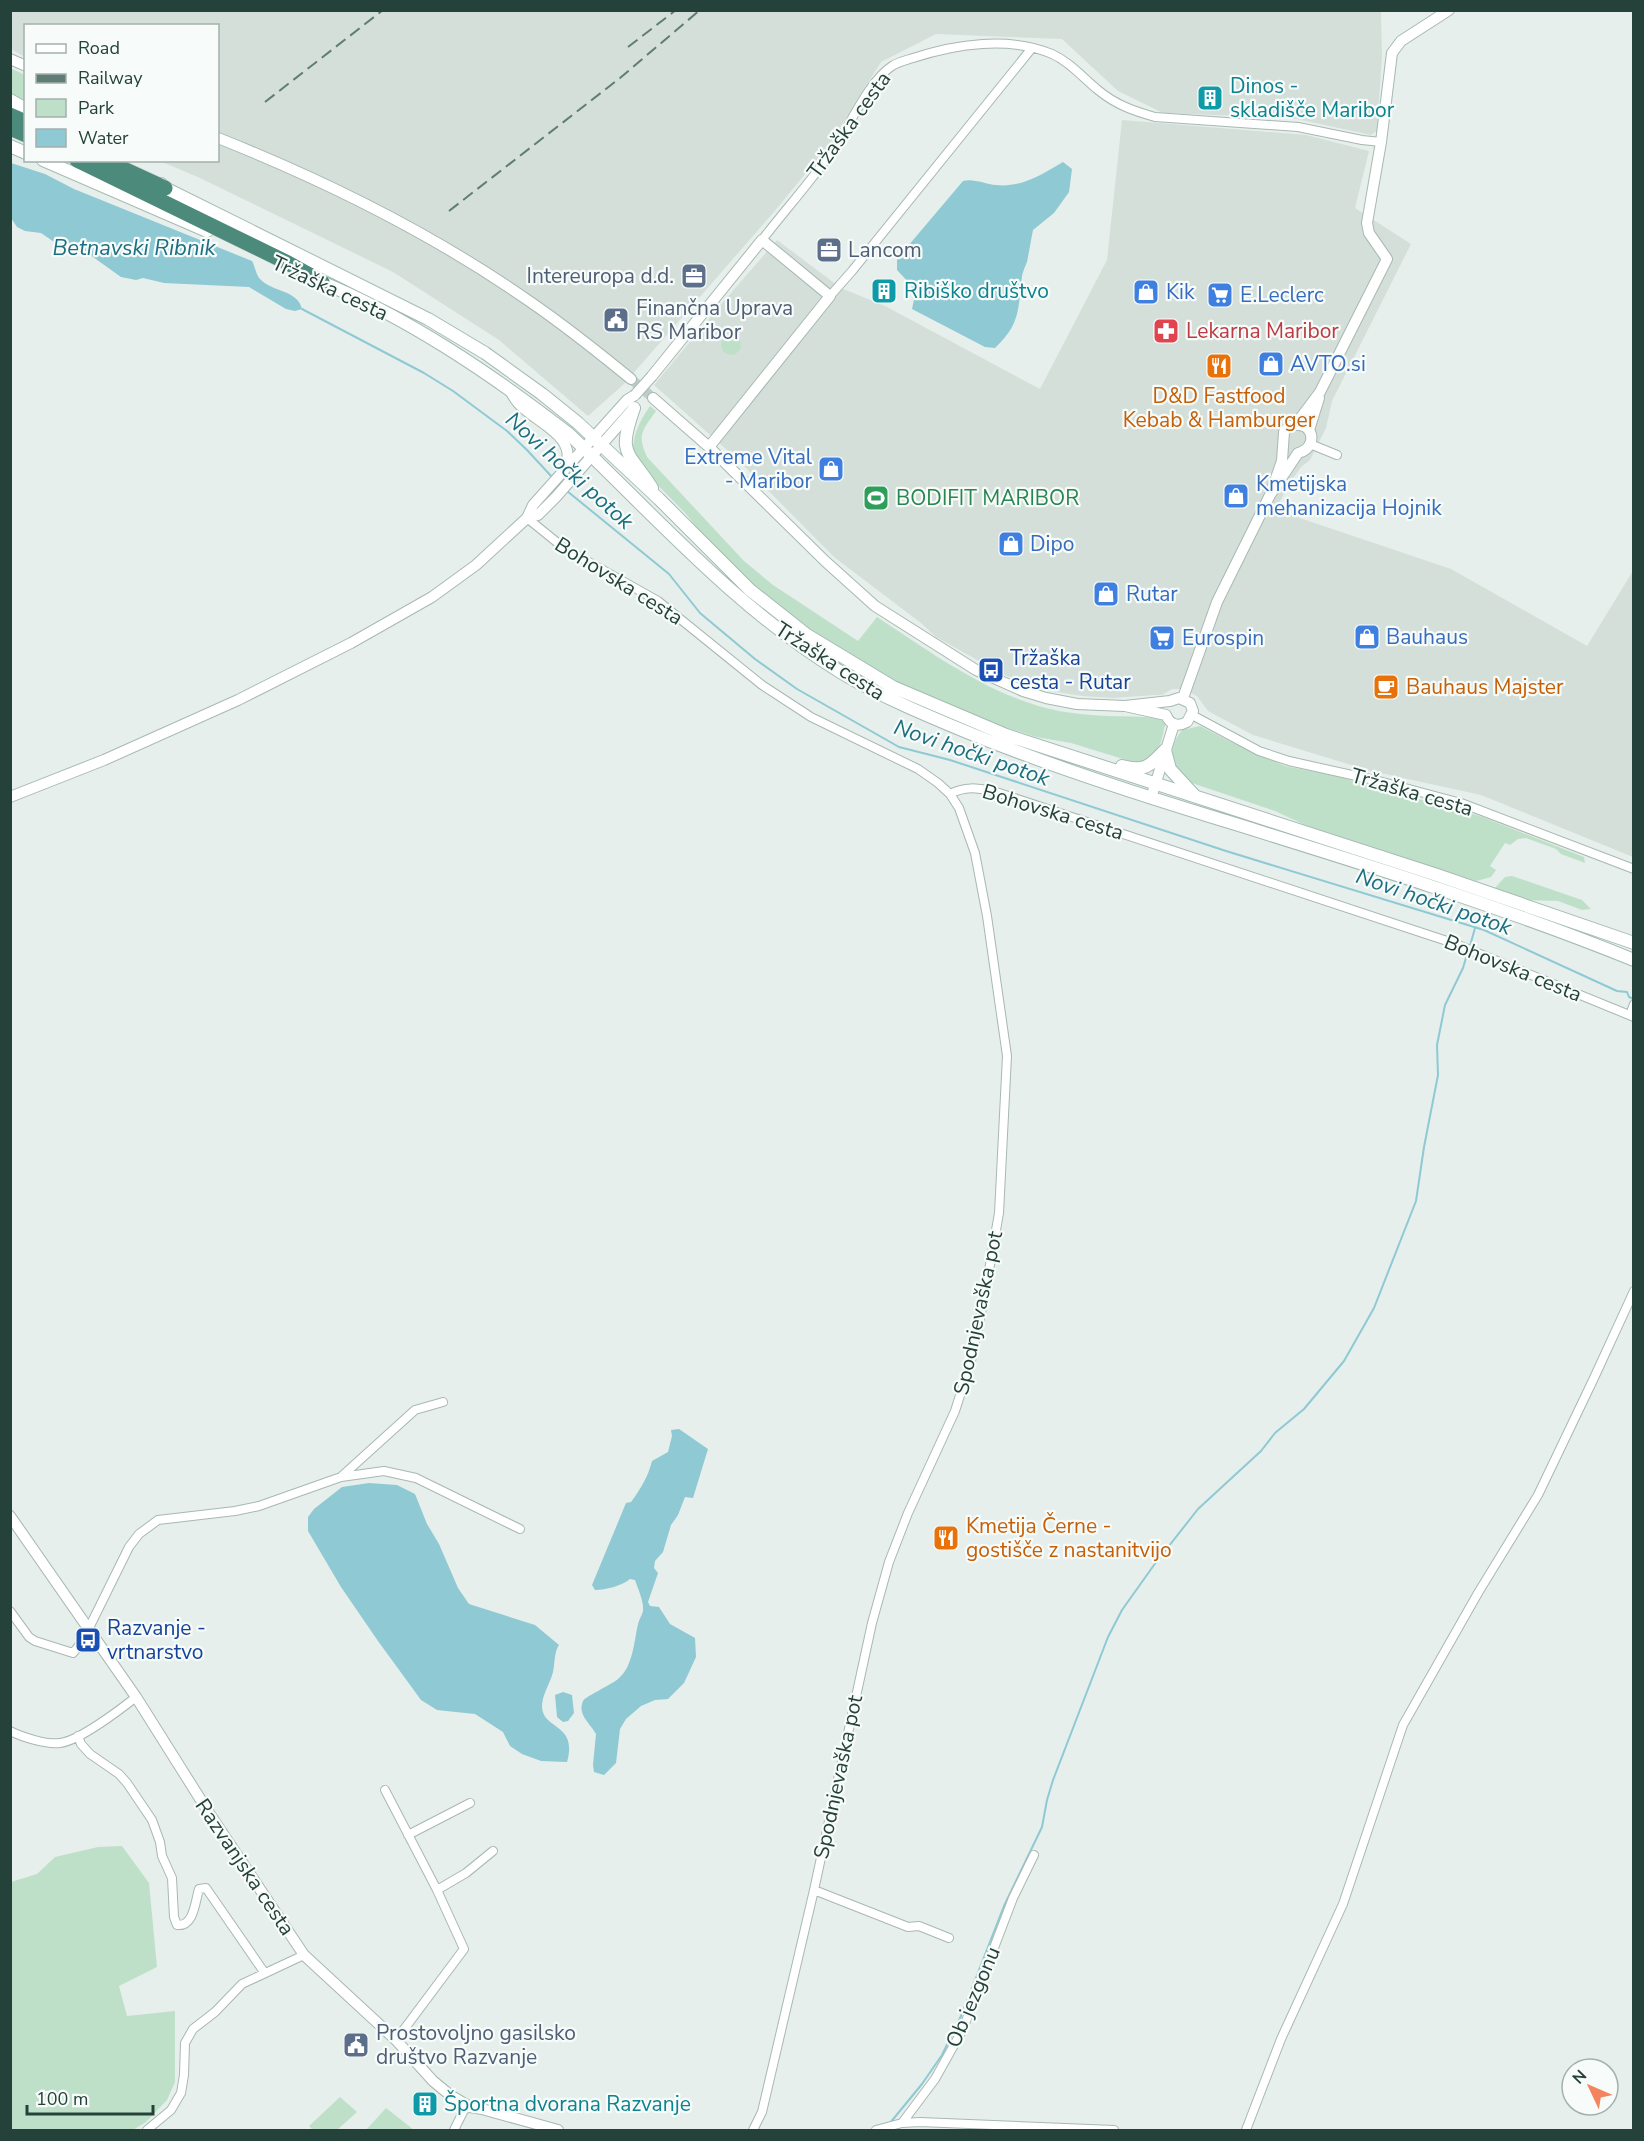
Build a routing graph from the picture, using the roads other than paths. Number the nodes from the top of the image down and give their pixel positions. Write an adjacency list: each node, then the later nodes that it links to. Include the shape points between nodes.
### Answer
1 (1449, 10): 12 (street, via 1393,49)
2 (1032, 48): 12 (street, Tržaška cesta, via 1069,65 1099,91 1134,112 1167,120 1298,127); 20 (street, Tržaška cesta, via 967,45 894,65 874,83 834,148); 22 (street)
3 (10, 59): 4 (street)
4 (24, 65)
5 (10, 100): 6 (main road)
6 (24, 108)
7 (10, 115): 8 (highway)
8 (24, 121)
9 (10, 128): 10 (highway)
10 (24, 134)
11 (219, 138): 23 (street, via 315,178 420,233 528,300)
12 (1381, 142): 25 (street, via 1367,223 1387,259)
13 (10, 146): 14 (main road)
14 (24, 152)
15 (48, 162): 21 (main road, Tržaška cesta)
16 (81, 162): 21 (highway)
17 (108, 162): 19 (highway)
18 (125, 162): 19 (main road, Tržaška cesta, via 156,178)
19 (165, 188): 30 (main road, Tržaška cesta, via 452,333 529,384)
20 (762, 240): 22 (street); 27 (street, Tržaška cesta, bridge)
21 (322, 282): 24 (main road, Tržaška cesta, via 432,338)
22 (830, 296): 33 (street)
23 (631, 379)
24 (509, 389): 34 (main road, Tržaška cesta); 37 (street, via 518,404 563,441 568,451)
25 (1320, 392): 28 (street); 29 (street)
26 (653, 398): 33 (street)
27 (634, 401): 30 (street, Tržaška cesta, via 627,400); 39 (main road, via 625,448)
28 (1296, 424): 29 (street); 31 (street, via 1284,432)
29 (1310, 430): 32 (street)
30 (598, 442): 34 (street); 39 (main road, Tržaška cesta)
31 (1284, 444): 35 (street); 38 (street)
32 (1310, 444): 35 (street); 36 (street)
33 (709, 447): 43 (street, via 856,590 941,650 1031,693 1077,704)
34 (588, 452): 37 (street); 40 (street, via 556,498 538,515); 53 (main road, Tržaška cesta, via 743,600 841,672 890,700 968,733 1035,760)
35 (1298, 453): 38 (street)
36 (1337, 455)
37 (564, 470): 40 (street, via 533,505)
38 (1270, 495): 41 (street, via 1217,603)
39 (658, 500): 48 (main road, Tržaška cesta, via 750,590 844,659 893,687 995,731)
40 (527, 518): 50 (street, Bohovska cesta, via 564,548 658,601 762,685 801,710 918,769); 52 (street, via 458,579 360,638 238,700)
41 (1183, 698): 42 (street); 44 (street, via 1192,706)
42 (1170, 701): 43 (street); 45 (street)
43 (1125, 705): 45 (street)
44 (1192, 715): 46 (street, via 1183,724); 54 (street, Tržaška cesta, via 1259,751 1461,803)
45 (1166, 716): 46 (street)
46 (1174, 724): 47 (street)
47 (1165, 750): 48 (main road, via 1148,766 1136,770 1107,762); 49 (street); 51 (main road, via 1170,769)
48 (1091, 763): 49 (main road, Tržaška cesta)
49 (1155, 783): 51 (main road, Tržaška cesta); 53 (street)
50 (950, 794): 57 (street, Bohovska cesta, via 972,787 993,791 1463,947); 74 (street, Spodnjevaška pot, via 975,853 1007,1056 999,1213 970,1361 956,1411 908,1513 872,1623)
51 (1195, 796): 55 (main road, Tržaška cesta)
52 (10, 797)
53 (1151, 798): 56 (main road, Tržaška cesta, via 1444,890)
54 (1634, 869)
55 (1634, 943)
56 (1634, 960)
57 (1632, 1011)
58 (1634, 1290): 87 (street, via 1538,1495 1403,1725 1343,1904 1281,2039)
59 (443, 1402): 60 (street, via 415,1410)
60 (341, 1477): 62 (street, via 384,1470 416,1478); 64 (street, via 260,1506 158,1520 129,1547)
61 (10, 1516): 64 (street, Razvanjska cesta)
62 (520, 1529)
63 (10, 1611): 64 (street, via 29,1637 73,1653)
64 (90, 1630): 65 (street, Razvanjska cesta)
65 (136, 1697): 67 (street); 76 (street, Razvanjska cesta)
66 (10, 1731): 67 (street, via 60,1743)
67 (78, 1736): 77 (street, via 90,1754 118,1774 146,1809 172,1878 177,1925 190,1920 199,1889 206,1888)
68 (385, 1790): 70 (street)
69 (470, 1803): 70 (street)
70 (408, 1835): 73 (street)
71 (492, 1851): 73 (street)
72 (1034, 1855): 80 (street, Ob jezgonu, via 1013,1898 963,2029 935,2079)
73 (437, 1890): 78 (street, via 464,1949)
74 (814, 1890): 75 (street, via 908,1927 919,1926); 85 (street, Spodnjevaška pot, via 762,2112)
75 (949, 1938)
76 (304, 1955): 77 (street); 78 (street, Razvanjska cesta)
77 (264, 1972): 82 (street, via 242,1983 193,2029 185,2043 181,2093 171,2110)
78 (396, 2040): 79 (street, Razvanjska cesta, via 433,2081)
79 (467, 2109): 83 (street); 84 (street, Razvanjska cesta)
80 (898, 2124): 81 (street); 86 (street)
81 (879, 2129)
82 (147, 2130)
83 (454, 2130)
84 (558, 2130)
85 (753, 2130)
86 (1114, 2130)
87 (1246, 2130)

